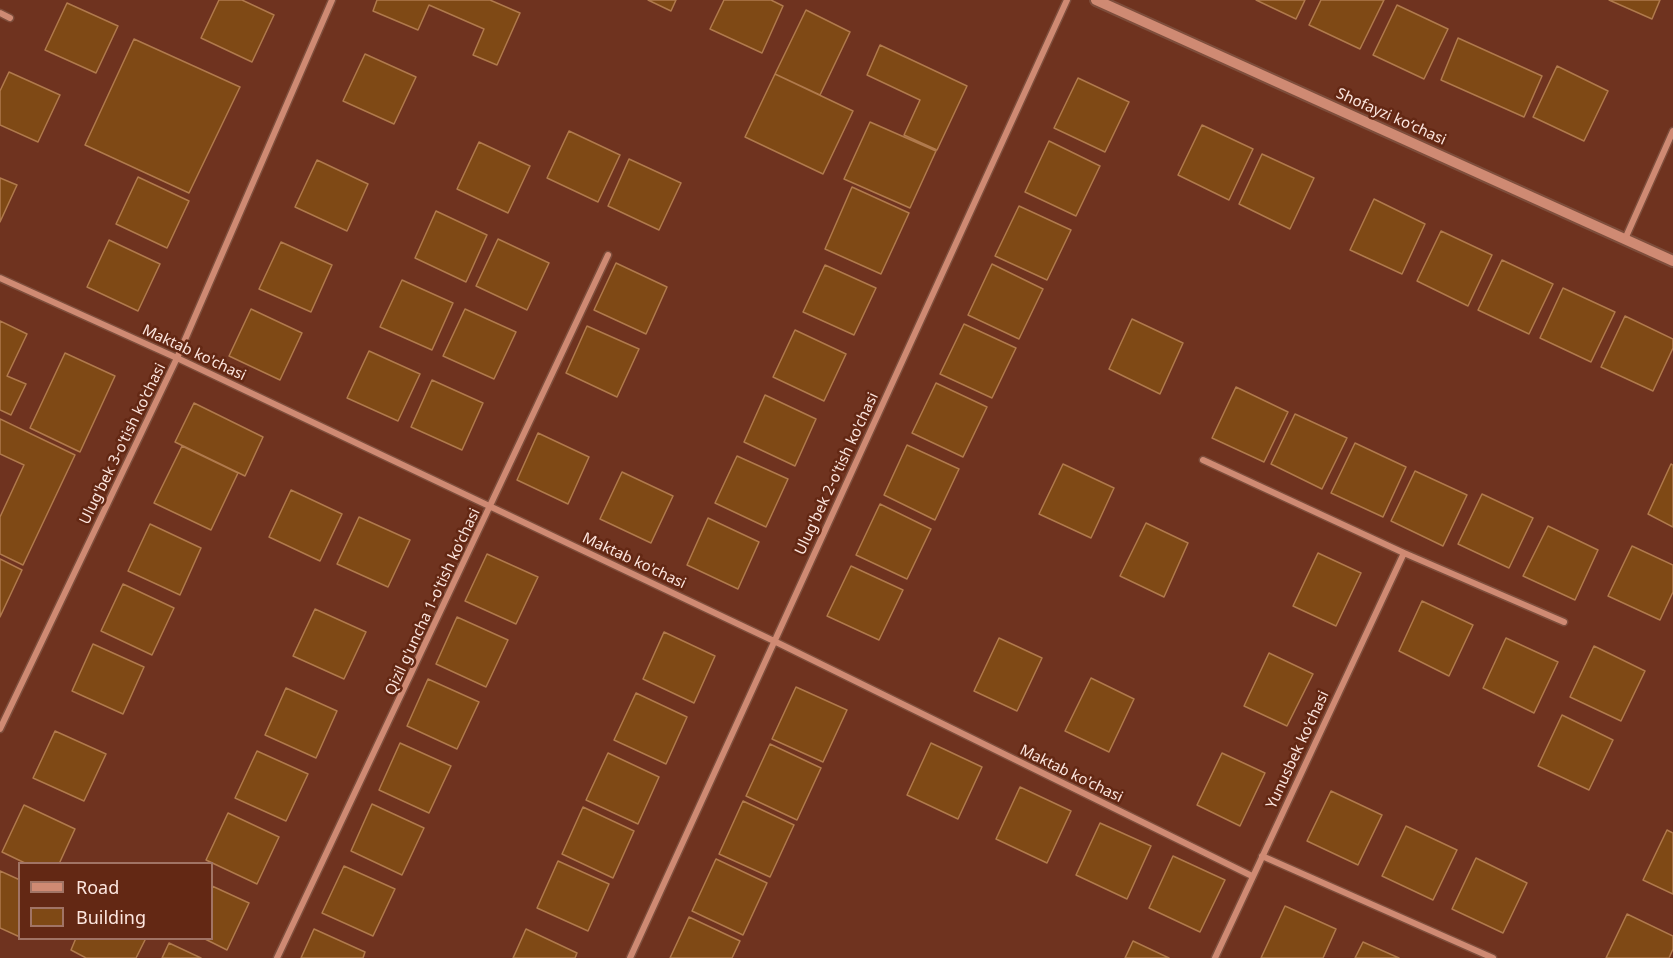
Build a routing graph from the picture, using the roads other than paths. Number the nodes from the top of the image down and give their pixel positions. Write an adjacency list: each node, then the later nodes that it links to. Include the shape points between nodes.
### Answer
1 (332, 0): 11 (street, Ulug'bek 3-o'tish ko'chasi)
2 (1067, 0): 16 (street, Ulug'bek 2-o'tish ko'chasi)
3 (1096, 0): 7 (street, Shofayzi koʻchasi)
4 (0, 14): 5 (street)
5 (10, 18)
6 (1673, 131): 7 (street)
7 (1625, 239): 9 (street, Shofayzi koʻchasi)
8 (608, 255): 13 (street, Qizil g'uncha 1-o'tish ko'chasi)
9 (1673, 261)
10 (0, 278): 11 (street, Maktab ko'chasi)
11 (177, 358): 13 (street, Maktab ko'chasi); 17 (street, Ulug'bek 3-o'tish ko'chasi)
12 (1203, 460): 14 (street)
13 (491, 507): 16 (street, Maktab ko'chasi); 20 (street, Qizil g'uncha 1-o'tish ko'chasi)
14 (1404, 553): 15 (street); 18 (street, Yunusbek ko'chasi)
15 (1564, 622)
16 (774, 641): 19 (street, Maktab ko'chasi); 21 (street, Ulug'bek 2-o'tish ko'chasi)
17 (0, 729)
18 (1262, 856): 19 (street, Yunusbek ko'chasi); 23 (street)
19 (1252, 876): 22 (street, Yunusbek ko'chasi)
20 (277, 958)
21 (630, 958)
22 (1215, 958)
23 (1493, 958)

